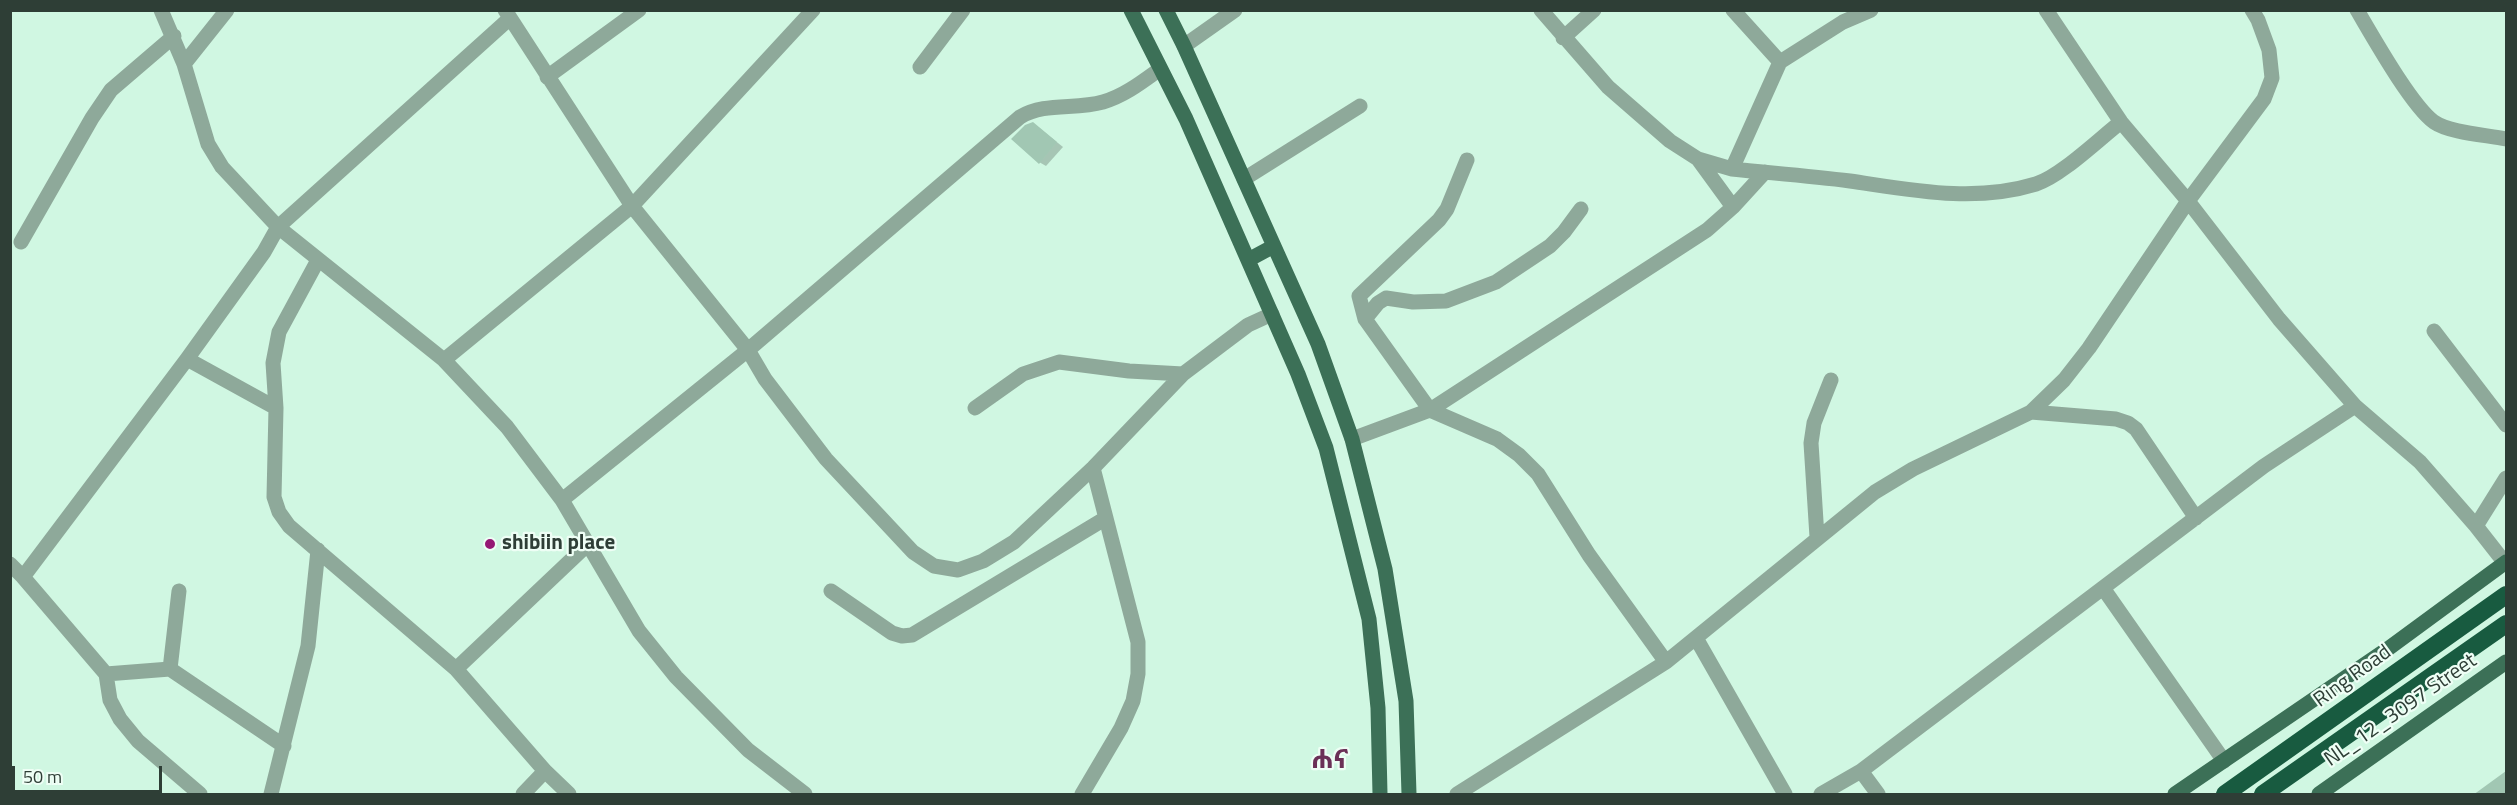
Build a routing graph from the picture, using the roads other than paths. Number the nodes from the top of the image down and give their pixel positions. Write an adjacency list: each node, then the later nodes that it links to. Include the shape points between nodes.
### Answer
1 (161, 10): 17 (street)
2 (226, 10): 21 (street)
3 (639, 10): 24 (street)
4 (813, 10): 34 (street)
5 (963, 10): 22 (street)
6 (1131, 10): 23 (main road)
7 (1166, 10): 19 (main road)
8 (1235, 10): 19 (street)
9 (1541, 10): 18 (street)
10 (1594, 10): 18 (street)
11 (1733, 10): 20 (street)
12 (1871, 10): 20 (street, via 1842,22)
13 (2046, 10): 26 (street)
14 (2252, 10): 33 (street, via 2269,50 2272,78 2264,99)
15 (2357, 10): 27 (street, via 2419,107 2435,123)
16 (507, 15): 24 (street); 37 (street)
17 (174, 36): 21 (street); 38 (street, via 111,90)
18 (1563, 38): 28 (street, via 1608,87 1670,141)
19 (1184, 46): 32 (main road)
20 (1780, 62): 30 (street)
21 (184, 64): 37 (street, via 208,144 222,167)
22 (920, 67)
23 (1160, 69): 41 (main road); 45 (street, via 1122,95 1101,102 1031,110 1020,117)
24 (547, 77): 34 (street)
25 (1360, 106): 32 (street)
26 (2121, 122): 31 (street, via 2053,175 2002,191 1926,193); 33 (street)
27 (2506, 139)
28 (1698, 159): 30 (street); 35 (street)
29 (1467, 160): 43 (street, via 1440,220 1359,296)
30 (1732, 169): 31 (street)
31 (1765, 172): 35 (street)
32 (1244, 179): 39 (main road)
33 (2188, 201): 50 (street, via 2278,319); 54 (street, via 2089,348 2064,381)
34 (632, 206): 45 (street); 47 (street)
35 (1732, 207): 53 (street, via 1707,230)
36 (1581, 208): 43 (street, via 1550,246 1496,282 1446,301 1386,298)
37 (278, 227): 40 (street); 46 (street)
38 (21, 242)
39 (1274, 246): 41 (main road); 56 (main road, via 1318,344)
40 (318, 260): 47 (street); 51 (street, via 279,332 273,363)
41 (1248, 260): 42 (main road)
42 (1272, 314): 48 (street, via 1248,325); 90 (main road, via 1326,448 1369,619 1378,708)
43 (1365, 319): 53 (street)
44 (2434, 331): 55 (street)
45 (748, 350): 57 (street, via 765,379 826,459 913,552 934,566 958,570 1014,542); 59 (street)
46 (187, 358): 51 (street); 68 (street)
47 (444, 360): 59 (street, via 507,427)
48 (1183, 374): 52 (street, via 1059,362 1023,374); 57 (street)
49 (1831, 380): 63 (street, via 1814,423 1811,443)
50 (2355, 406): 61 (street, via 2264,466); 62 (street, via 2420,462)
51 (276, 408): 65 (street, via 274,497 289,526)
52 (975, 408)
53 (1430, 410): 56 (street); 75 (street, via 1497,439 1538,474 1589,555)
54 (2031, 412): 61 (street, via 2128,423 2136,429); 63 (street, via 1913,469 1875,492)
55 (2506, 425)
56 (1352, 439): 91 (main road, via 1384,569 1401,668)
57 (1093, 468): 60 (street)
58 (2506, 478): 62 (street)
59 (562, 500): 64 (street)
60 (1106, 518): 71 (street, via 912,635 892,633); 89 (street, via 1138,642 1138,674 1122,728)
61 (2196, 518): 69 (street)
62 (2476, 526): 66 (street)
63 (1817, 537): 74 (street)
64 (588, 544): 78 (street); 88 (street, via 639,631 676,677 748,750)
65 (318, 550): 78 (street); 80 (street, via 308,646)
66 (2506, 563): 81 (main road)
67 (10, 564): 68 (street)
68 (23, 577): 79 (street)
69 (2103, 588): 81 (street); 83 (street)
70 (179, 591): 77 (street)
71 (831, 591)
72 (2506, 595): 97 (highway, Ring Road)
73 (2506, 624): 98 (highway, Ring Road)
74 (1696, 638): 75 (street); 93 (street)
75 (1666, 662): 92 (street)
76 (2506, 662): 99 (main road, NL_12_3097 Street)
77 (170, 669): 79 (street); 80 (street)
78 (456, 669): 82 (street)
79 (106, 674): 84 (street, via 110,700 120,718 138,741)
80 (284, 746): 85 (street)
81 (2224, 760): 96 (main road)
82 (545, 771): 86 (street); 87 (street)
83 (1861, 771): 94 (street); 95 (street)
84 (200, 795)
85 (271, 795)
86 (524, 795)
87 (569, 795)
88 (805, 795)
89 (1082, 795)
90 (1380, 795)
91 (1409, 795)
92 (1457, 795)
93 (1785, 795)
94 (1821, 795)
95 (1878, 795)
96 (2175, 795)
97 (2225, 795)
98 (2263, 795)
99 (2319, 795)

